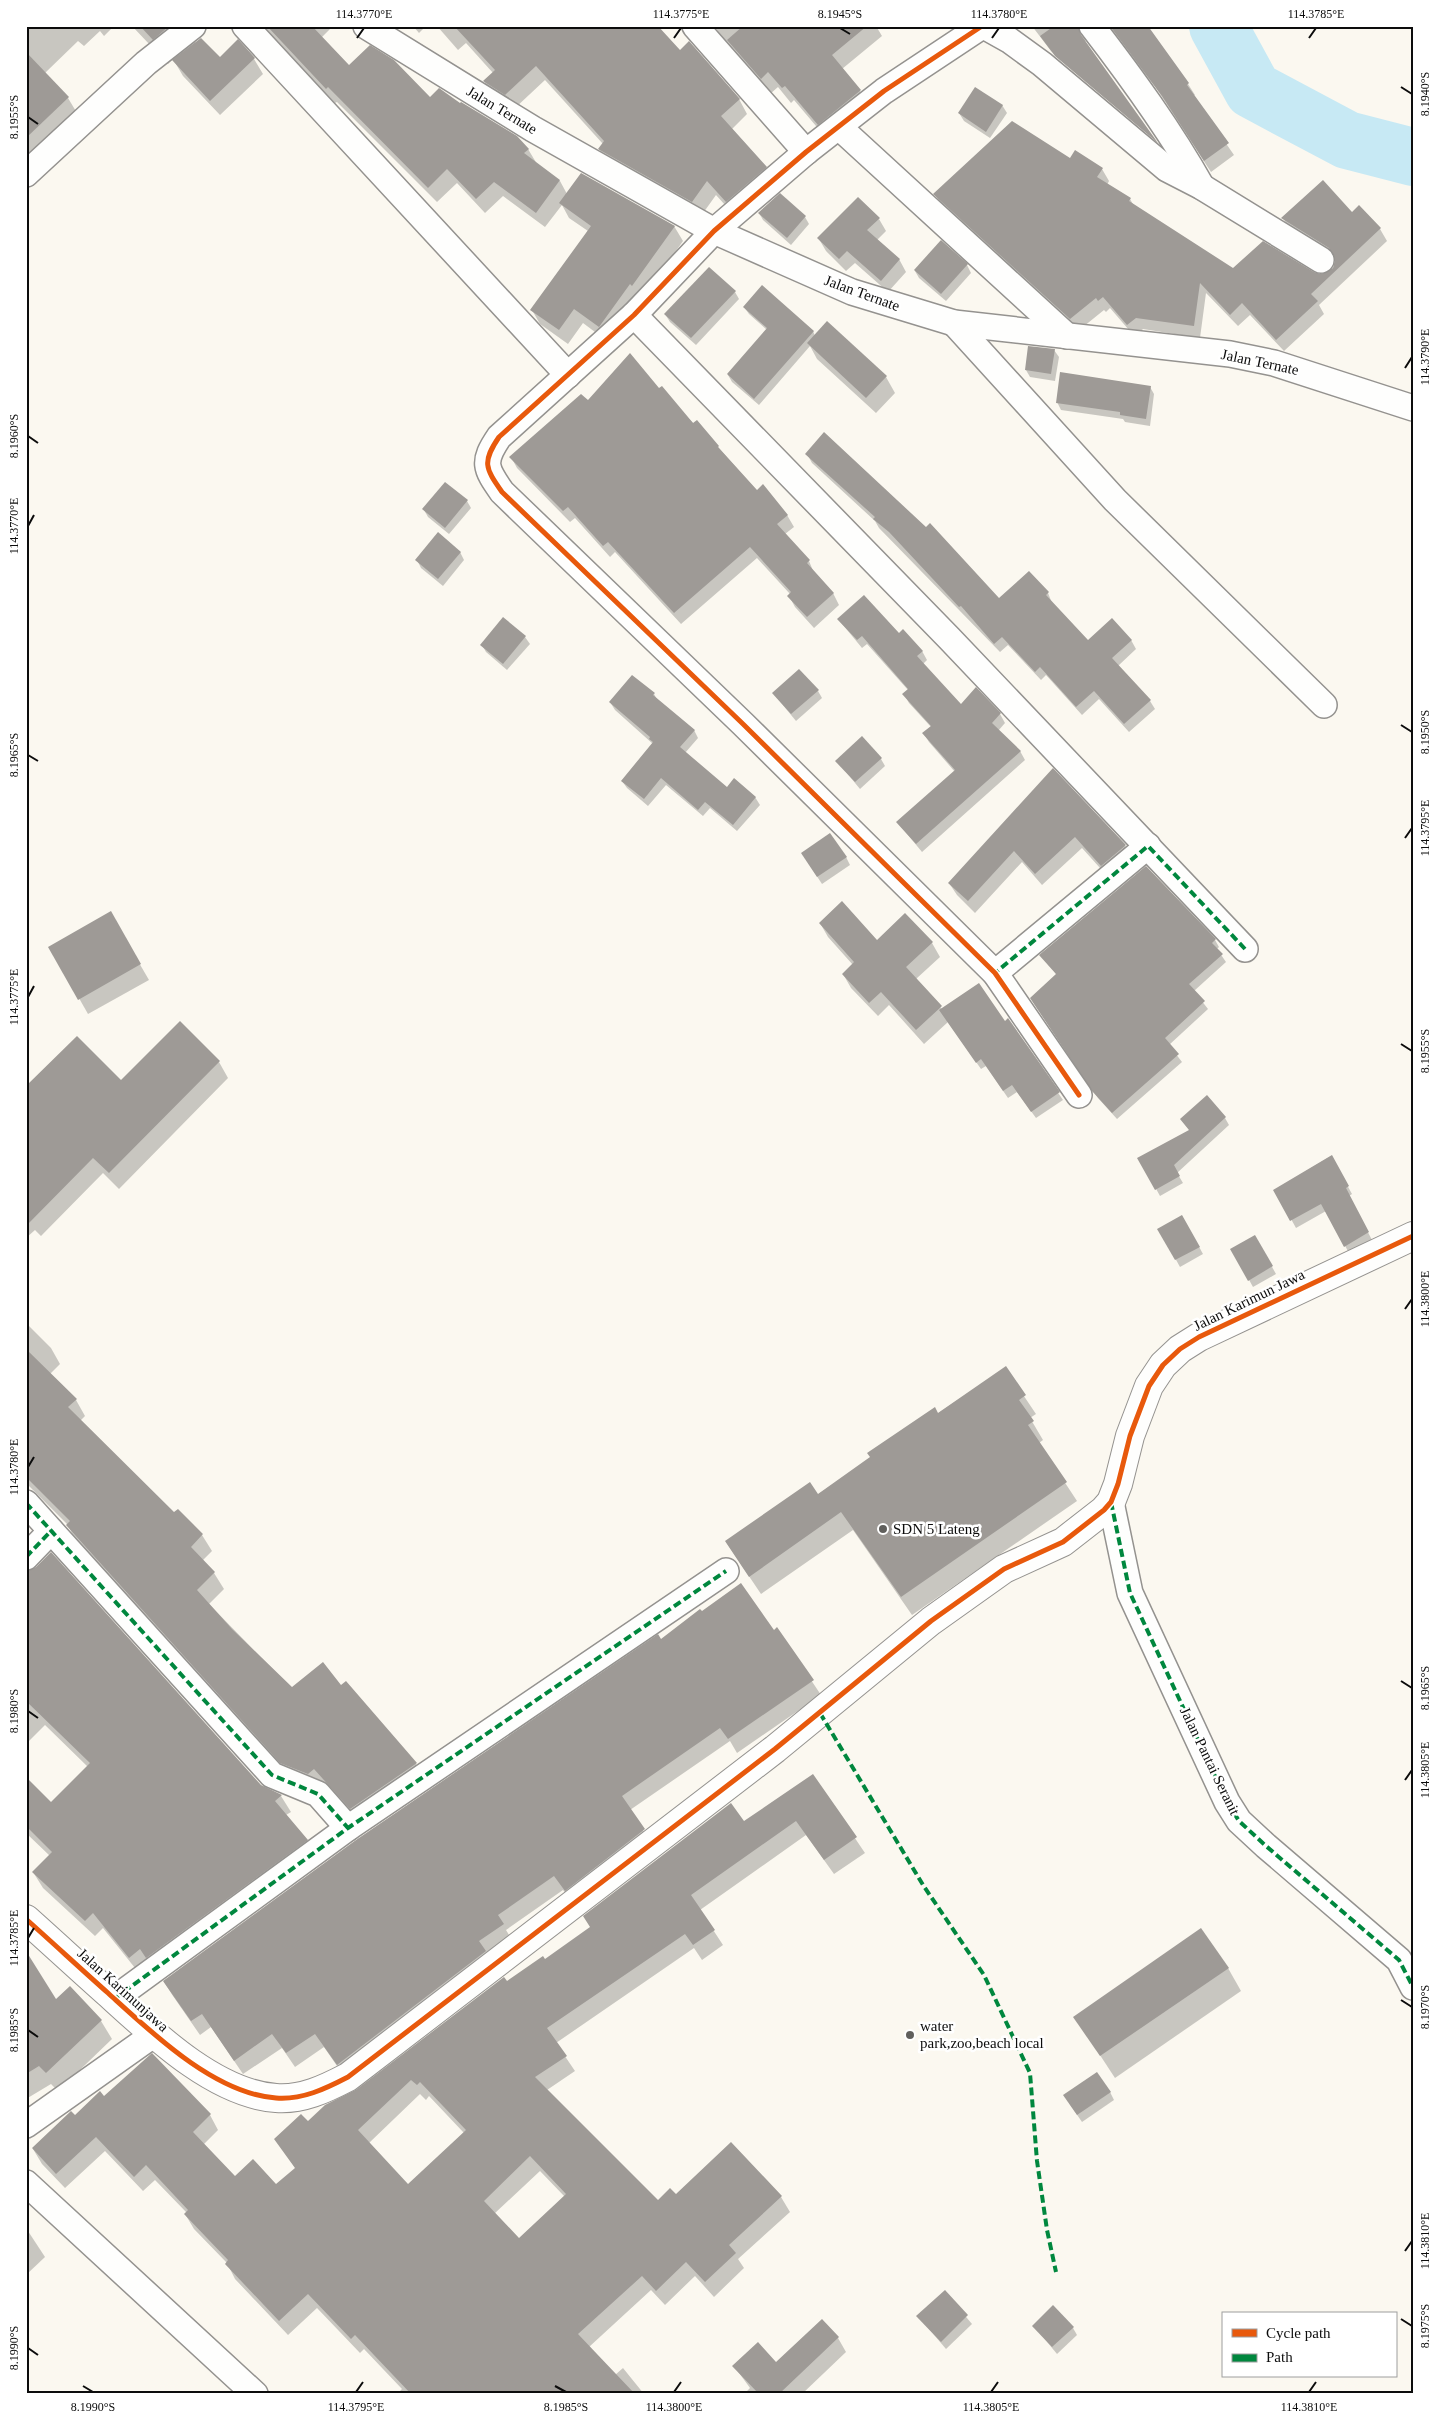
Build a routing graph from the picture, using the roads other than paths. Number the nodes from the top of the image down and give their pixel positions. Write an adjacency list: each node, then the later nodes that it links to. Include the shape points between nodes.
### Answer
1 (193, 26): 9 (street, via 146,63)
2 (245, 26): 16 (street)
3 (366, 26): 11 (street, Jalan Ternate, via 533,129)
4 (695, 26): 8 (street)
5 (983, 26): 7 (street, via 884,91); 10 (street, via 1010,40 1042,64 1167,169)
6 (1092, 26): 10 (street, via 1180,148)
7 (840, 128): 8 (street); 15 (street)
8 (806, 152): 11 (street)
9 (26, 174)
10 (1202, 187): 12 (street)
11 (714, 231): 13 (street); 14 (street, Jalan Ternate, via 852,292)
12 (1321, 260)
13 (634, 315): 16 (street); 19 (street)
14 (954, 323): 15 (street, Jalan Ternate); 18 (street, via 1115,500)
15 (1067, 336): 17 (street, Jalan Ternate, via 1230,354 1274,363)
16 (568, 375): 21 (street, via 499,437 488,454 488,473 502,492)
17 (1413, 408)
18 (1324, 705)
19 (1148, 846): 20 (street); 21 (street)
20 (1245, 949)
21 (995, 973): 22 (street)
22 (1079, 1095)
23 (1413, 1236): 25 (street, Jalan Karimun Jawa, via 1199,1337 1180,1349 1163,1365 1149,1386)
24 (26, 1503): 26 (street)
25 (1107, 1506): 31 (street, Jalan Pantai Seranit, via 1130,1593 1227,1802 1239,1821 1399,1960); 33 (street, Jalan Karimunjawa, via 1063,1542 1004,1570 931,1622 775,1749 348,2077 324,2090 302,2096 276,2098 244,2092)
26 (50, 1531): 27 (street); 29 (street, via 272,1775 318,1794)
27 (26, 1557)
28 (726, 1571): 29 (street)
29 (348, 1828): 32 (street)
30 (26, 1919): 32 (street, Jalan Karimunjawa)
31 (1413, 1987)
32 (114, 1999): 33 (street, Jalan Karimunjawa)
33 (153, 2034): 34 (street)
34 (26, 2125)
35 (26, 2183): 36 (street)
36 (255, 2394)

